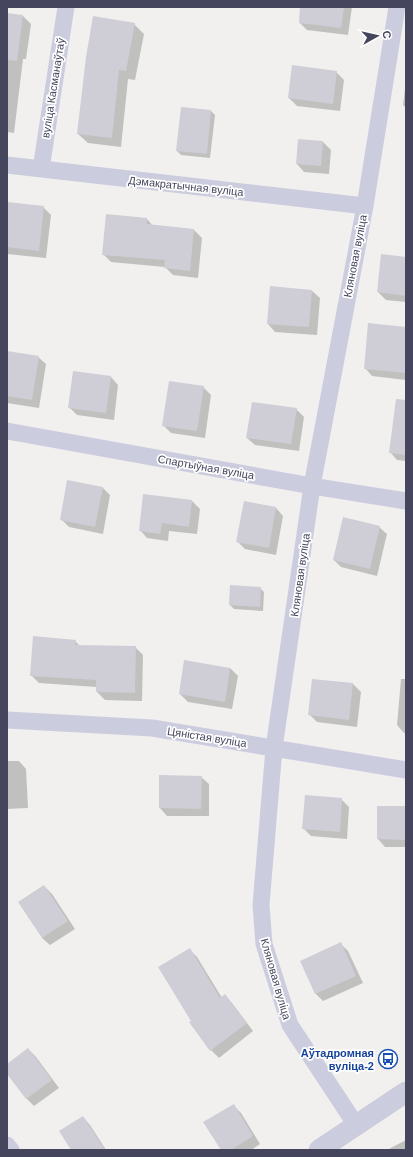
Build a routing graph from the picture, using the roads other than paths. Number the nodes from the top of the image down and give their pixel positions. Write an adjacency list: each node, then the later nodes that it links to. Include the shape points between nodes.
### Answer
1 (66, 7): 4 (street, вуліца Касманаўтаў)
2 (397, 7): 5 (street, Кляновая вуліца)
3 (7, 165): 4 (street, Дэмакратычная вуліца)
4 (40, 169): 5 (street, Дэмакратычная вуліца)
5 (365, 206): 7 (street, Кляновая вуліца)
6 (7, 431): 7 (street, Спартыўная вуліца)
7 (312, 486): 8 (street, Спартыўная вуліца); 10 (street, Кляновая вуліца)
8 (406, 501)
9 (7, 720): 10 (street, Цяністая вуліца, via 152,728)
10 (274, 748): 11 (street, Цяністая вуліца); 13 (street, Кляновая вуліца, via 261,905 264,944 290,1025)
11 (406, 770)
12 (406, 1092): 13 (street)
13 (356, 1125): 16 (street)
14 (7, 1145): 15 (street)
15 (11, 1150)
16 (319, 1150)

